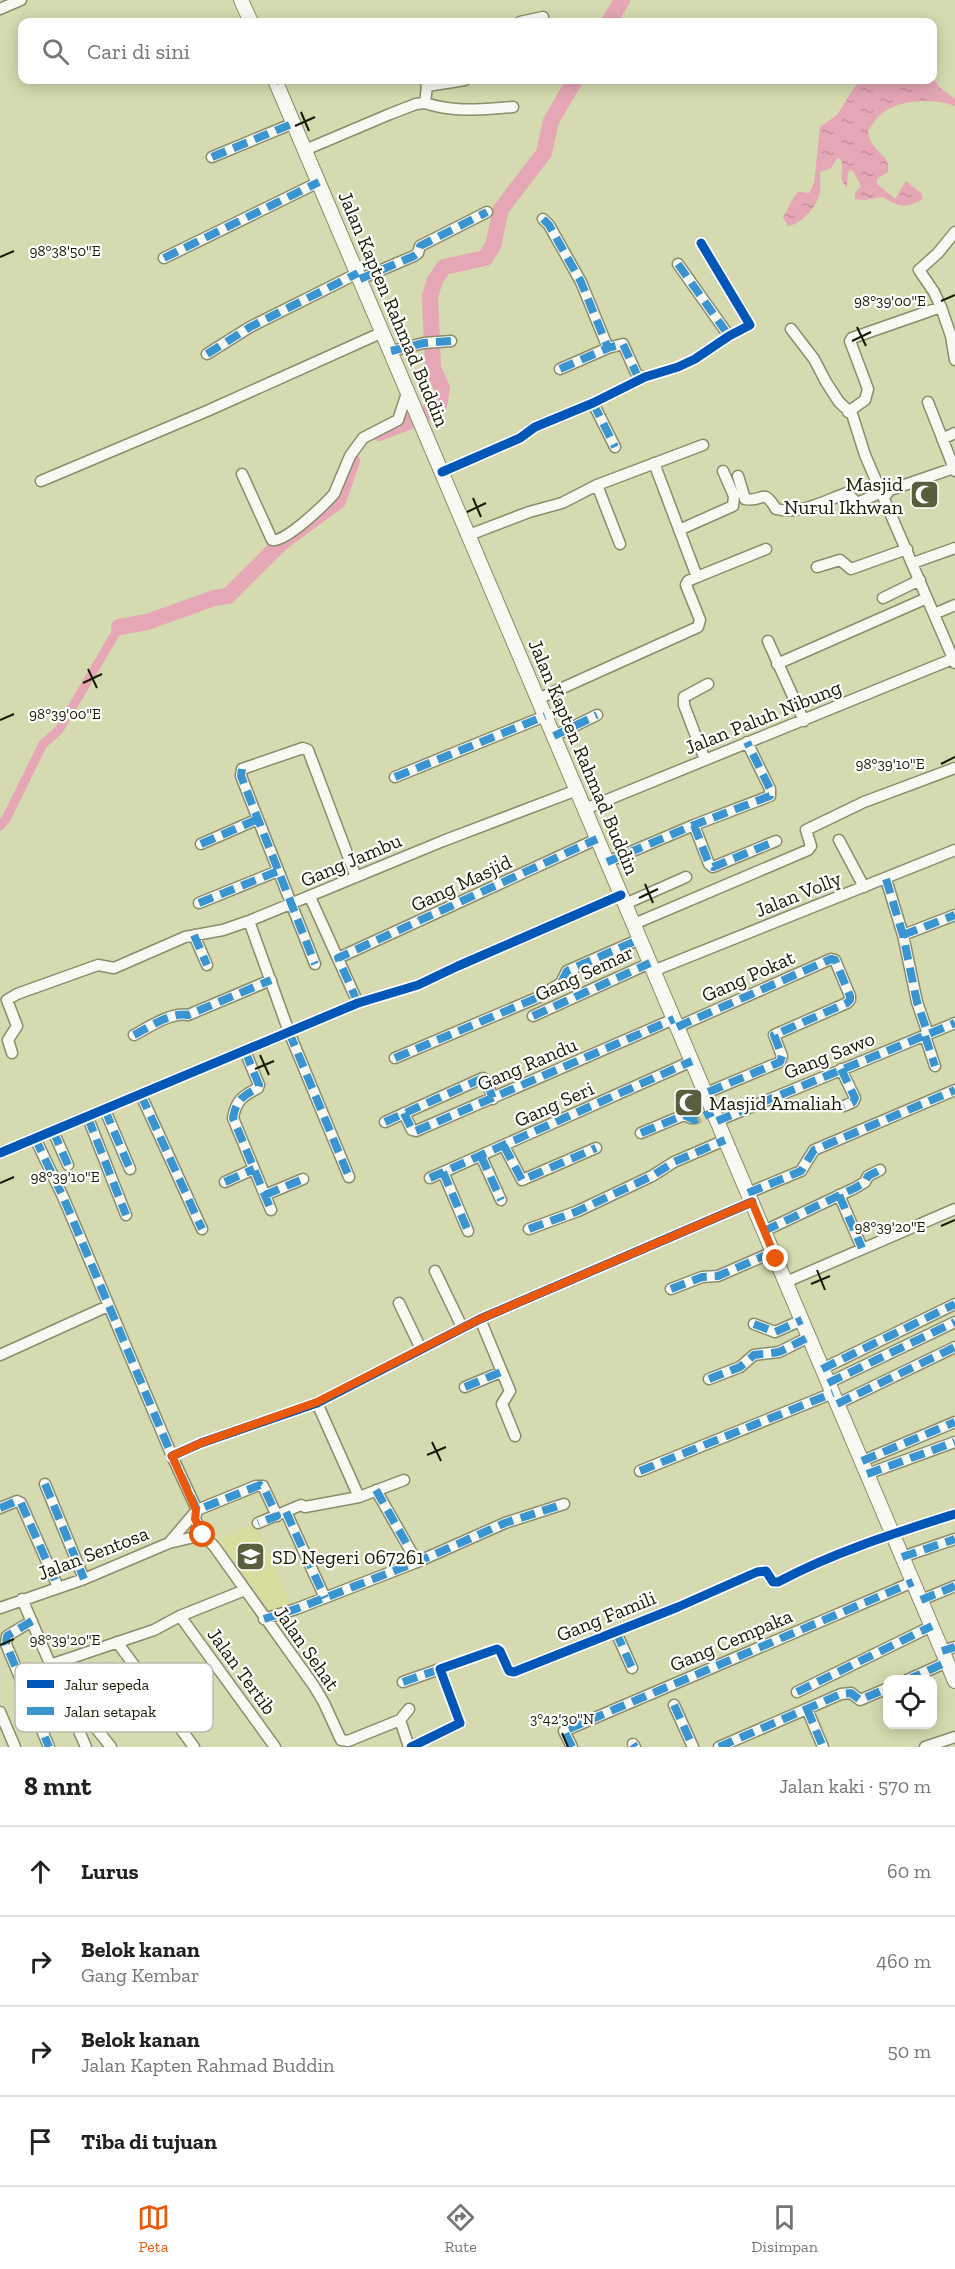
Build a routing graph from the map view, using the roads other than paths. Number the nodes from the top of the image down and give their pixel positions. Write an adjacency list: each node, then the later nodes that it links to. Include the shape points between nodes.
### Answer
1 (21, 0): 3 (street)
2 (241, 0): 5 (main road)
3 (0, 9)
4 (543, 17): 6 (street)
5 (249, 18)
6 (538, 18)
7 (279, 84): 11 (main road, Jalan Kapten Rahmad Buddin)
8 (426, 84): 9 (street)
9 (425, 103): 10 (street, via 456,110); 12 (street)
10 (513, 107)
11 (294, 123): 12 (main road, Jalan Kapten Rahmad Buddin); 13 (street)
12 (305, 150): 14 (main road, Jalan Kapten Rahmad Buddin)
13 (212, 157)
14 (319, 182): 19 (street); 21 (main road, Jalan Kapten Rahmad Buddin)
15 (487, 212): 21 (street, via 420,246 414,256)
16 (543, 219): 27 (street, via 581,282)
17 (955, 232): 22 (street, via 919,270)
18 (701, 243): 25 (street, via 750,325)
19 (164, 258)
20 (678, 264): 25 (street)
21 (359, 276): 24 (main road, Jalan Kapten Rahmad Buddin); 29 (street, via 250,327)
22 (941, 307): 30 (street); 36 (street, via 852,338 868,389)
23 (794, 331): 36 (street)
24 (383, 332): 28 (main road, Jalan Kapten Rahmad Buddin); 47 (street)
25 (729, 336): 32 (street, via 695,359)
26 (451, 341): 28 (street)
27 (608, 348): 31 (street); 32 (street, via 623,344 637,375)
28 (391, 351): 33 (main road, Jalan Kapten Rahmad Buddin)
29 (207, 354)
30 (955, 360)
31 (560, 369)
32 (645, 377): 35 (street)
33 (408, 393): 44 (main road, Jalan Kapten Rahmad Buddin); 45 (street, via 398,420 366,436 354,449 329,500 278,540 272,540)
34 (928, 402): 38 (street)
35 (593, 403): 40 (street); 44 (street)
36 (852, 417): 49 (street)
37 (955, 433): 38 (street)
38 (942, 439): 42 (street)
39 (703, 445): 41 (street)
40 (615, 447)
41 (654, 463): 48 (street); 50 (street)
42 (954, 469): 49 (street)
43 (723, 471): 50 (street, via 734,496 732,506)
44 (442, 472): 51 (main road, Jalan Kapten Rahmad Buddin)
45 (242, 474)
46 (738, 476): 49 (street, via 745,499 765,496 776,509 786,512 847,493 857,503)
47 (41, 481)
48 (597, 486): 51 (street, via 562,503); 52 (street)
49 (883, 494): 54 (street)
50 (680, 530): 58 (street)
51 (469, 535): 68 (main road, Jalan Kapten Rahmad Buddin)
52 (620, 544)
53 (766, 549): 58 (street)
54 (907, 549): 56 (street); 57 (street, via 851,569 840,560)
55 (955, 549): 56 (street)
56 (913, 563): 59 (street)
57 (817, 567)
58 (697, 577): 68 (street, via 686,585 700,620 698,627)
59 (920, 580): 60 (street); 61 (street)
60 (883, 598)
61 (927, 598): 63 (street); 66 (street)
62 (955, 605): 63 (street)
63 (934, 614): 65 (street)
64 (768, 641): 66 (street)
65 (954, 660): 71 (street, Jalan Paluh Nibung)
66 (777, 664): 71 (street)
67 (708, 684): 74 (street, via 684,697)
68 (538, 699): 70 (main road, Jalan Kapten Rahmad Buddin)
69 (597, 715): 72 (street)
70 (545, 716): 72 (main road, Jalan Kapten Rahmad Buddin); 76 (street)
71 (804, 721): 73 (street, Jalan Paluh Nibung)
72 (554, 736): 77 (main road, Jalan Kapten Rahmad Buddin)
73 (749, 741): 74 (street, Jalan Paluh Nibung); 80 (street, via 770,796)
74 (705, 760): 78 (street, Jalan Paluh Nibung)
75 (955, 768): 98 (street, via 815,824 806,830 812,846 808,850)
76 (395, 777)
77 (577, 790): 78 (main road, Jalan Kapten Rahmad Buddin); 88 (street, Gang Jambu)
78 (585, 809): 81 (main road, Jalan Kapten Rahmad Buddin)
79 (258, 819): 84 (street); 87 (street); 88 (street, via 241,776 242,769 303,748 308,750)
80 (694, 825): 83 (street, via 713,867); 86 (street)
81 (597, 839): 86 (main road, Jalan Kapten Rahmad Buddin); 102 (street, Gang Masjid)
82 (839, 840): 91 (street)
83 (776, 841)
84 (201, 844)
85 (955, 850): 90 (street, Jalan Volly)
86 (607, 862): 93 (main road, Jalan Kapten Rahmad Buddin)
87 (278, 871): 94 (street); 95 (street)
88 (356, 877): 92 (street, Gang Jambu)
89 (686, 878): 93 (street)
90 (886, 879): 91 (street, Jalan Volly); 100 (street)
91 (864, 887): 105 (street, Jalan Volly)
92 (310, 897): 95 (street, Gang Jambu); 102 (street)
93 (623, 900): 98 (main road, Jalan Kapten Rahmad Buddin); 107 (street, via 418,985)
94 (199, 903)
95 (291, 905): 97 (street, Gang Jambu); 103 (street)
96 (955, 915): 100 (street)
97 (249, 921): 99 (street, Gang Jambu); 106 (street)
98 (634, 924): 101 (main road, Jalan Kapten Rahmad Buddin)
99 (194, 934): 104 (street); 115 (street, Gang Jambu, via 114,968 98,965 9,998 7,1003 17,1026 8,1041)
100 (903, 935): 113 (street)
101 (640, 939): 105 (main road, Jalan Kapten Rahmad Buddin); 116 (street, via 567,971 561,983 539,997)
102 (338, 958): 107 (street)
103 (315, 963)
104 (207, 965)
105 (652, 967): 108 (street, Gang Semar); 109 (main road, Jalan Kapten Rahmad Buddin)
106 (271, 980): 111 (street); 112 (street, via 188,1015 165,1019)
107 (358, 1003): 111 (street)
108 (533, 1016)
109 (676, 1023): 117 (main road, Jalan Kapten Rahmad Buddin); 121 (street, Gang Pokat, via 833,959 850,996 849,1002 774,1035 782,1056 780,1062); 123 (street, Gang Randu)
110 (955, 1023): 113 (street, Gang Sawo)
111 (289, 1032): 114 (street); 144 (street)
112 (134, 1035)
113 (926, 1035): 118 (street); 119 (street, Gang Sawo)
114 (245, 1051): 122 (street); 140 (street, via 259,1085 242,1096 233,1118)
115 (12, 1053)
116 (395, 1058)
117 (692, 1061): 121 (main road, Jalan Kapten Rahmad Buddin); 135 (street, Gang Seri)
118 (934, 1066)
119 (841, 1069): 124 (street, via 855,1098); 127 (street, Gang Sawo)
120 (955, 1090): 150 (street, via 814,1149 801,1171)
121 (705, 1093): 127 (main road, Jalan Kapten Rahmad Buddin)
122 (141, 1095): 125 (street); 155 (street)
123 (493, 1099): 126 (street, Gang Randu, via 416,1131 412,1131); 126 (street, via 483,1078)
124 (844, 1106)
125 (105, 1110): 128 (street); 141 (street)
126 (404, 1113): 130 (street)
127 (712, 1116): 134 (main road, Jalan Kapten Rahmad Buddin)
128 (88, 1118): 131 (street); 154 (street)
129 (691, 1118): 132 (street, via 684,1115)
130 (385, 1122)
131 (53, 1131): 133 (street); 139 (street)
132 (641, 1133)
133 (35, 1138): 137 (street); 166 (street)
134 (725, 1140): 150 (main road, Jalan Kapten Rahmad Buddin); 156 (street, via 578,1211)
135 (504, 1146): 136 (street, via 522,1180); 138 (street, Gang Seri)
136 (596, 1148)
137 (1, 1151)
138 (482, 1156): 143 (street, Gang Seri); 151 (street)
139 (68, 1165)
140 (254, 1168): 147 (street); 148 (street)
141 (130, 1169)
142 (880, 1170): 149 (street)
143 (443, 1172): 145 (street, Gang Seri); 157 (street)
144 (349, 1177)
145 (430, 1178)
146 (303, 1179): 148 (street)
147 (225, 1182)
148 (265, 1195): 153 (street)
149 (839, 1196): 158 (street); 159 (street)
150 (750, 1197): 158 (main road, Jalan Kapten Rahmad Buddin); 167 (street)
151 (501, 1200)
152 (955, 1209): 159 (street)
153 (271, 1210)
154 (126, 1215)
155 (202, 1229)
156 (529, 1229)
157 (468, 1231)
158 (764, 1231): 160 (main road, Jalan Kapten Rahmad Buddin)
159 (862, 1248): 162 (street)
160 (773, 1252): 162 (main road, Jalan Kapten Rahmad Buddin); 163 (street, via 718,1276 702,1277)
161 (435, 1271): 171 (street)
162 (786, 1282): 168 (main road, Jalan Kapten Rahmad Buddin)
163 (671, 1289)
164 (399, 1303): 174 (street)
165 (955, 1304): 176 (street)
166 (108, 1306): 175 (street); 185 (street)
167 (480, 1319): 171 (street); 177 (street)
168 (802, 1320): 170 (street, via 775,1332); 172 (main road, Jalan Kapten Rahmad Buddin)
169 (955, 1322): 180 (street)
170 (754, 1324)
171 (462, 1327): 174 (street)
172 (809, 1337): 176 (main road, Jalan Kapten Rahmad Buddin); 178 (street, via 779,1352 754,1355 740,1367)
173 (955, 1347): 180 (street)
174 (421, 1349): 181 (street)
175 (0, 1355)
176 (822, 1369): 180 (main road, Jalan Kapten Rahmad Buddin)
177 (501, 1372): 179 (street); 183 (street, via 510,1392 502,1404)
178 (709, 1379)
179 (465, 1388)
180 (833, 1394): 186 (main road, Jalan Kapten Rahmad Buddin); 187 (street)
181 (317, 1402): 185 (street); 191 (street)
182 (955, 1422): 186 (street)
183 (515, 1436)
184 (955, 1442): 186 (street)
185 (172, 1456): 194 (street)
186 (864, 1467): 198 (main road, Jalan Kapten Rahmad Buddin)
187 (640, 1471)
188 (404, 1480): 190 (street)
189 (45, 1484): 204 (street)
190 (376, 1490): 191 (street); 203 (street)
191 (359, 1497): 195 (street, via 301,1505)
192 (564, 1504): 203 (street, via 505,1523)
193 (0, 1508): 207 (street, via 21,1503)
194 (196, 1510): 195 (street, via 260,1485); 199 (street, via 195,1519); 201 (street, Jalan Sentosa)
195 (281, 1514): 197 (street); 209 (street)
196 (955, 1514): 198 (street)
197 (258, 1523)
198 (892, 1533): 202 (main road, Jalan Kapten Rahmad Buddin); 217 (street, Gang Famili, via 778,1582 766,1571 757,1572)
199 (203, 1535): 201 (street); 208 (street, Jalan Sehat)
200 (955, 1539): 202 (street)
201 (169, 1543): 204 (street, Jalan Sentosa)
202 (902, 1557): 205 (main road, Jalan Kapten Rahmad Buddin)
203 (417, 1563): 209 (street)
204 (84, 1579): 207 (street, Jalan Sentosa)
205 (913, 1582): 211 (main road, Jalan Kapten Rahmad Buddin); 248 (street, Gang Cempaka, via 564,1731)
206 (955, 1586): 211 (street)
207 (58, 1587): 210 (street, Jalan Sentosa)
208 (245, 1590): 213 (street); 214 (street, Jalan Sehat)
209 (325, 1598): 214 (street)
210 (22, 1599): 212 (street, Jalan Sentosa); 215 (street)
211 (921, 1600): 216 (main road, Jalan Kapten Rahmad Buddin)
212 (0, 1608)
213 (180, 1616): 218 (street, via 154,1630); 246 (street, Jalan Tertib)
214 (264, 1618): 235 (street, Jalan Sehat, via 319,1694 341,1740 348,1741)
215 (32, 1621): 220 (street); 223 (street, via 7,1635 6,1644)
216 (932, 1626): 219 (main road, Jalan Kapten Rahmad Buddin); 230 (street)
217 (616, 1632): 224 (street); 225 (street, Gang Famili, via 514,1672 509,1671 497,1649)
218 (117, 1642): 221 (street); 222 (street)
219 (948, 1653): 226 (street); 227 (main road, Jalan Kapten Rahmad Buddin)
220 (50, 1663)
221 (57, 1663)
222 (132, 1663)
223 (15, 1666)
224 (632, 1668)
225 (440, 1670): 228 (street); 247 (street, via 460,1723)
226 (915, 1675)
227 (955, 1681)
228 (403, 1682)
229 (883, 1690): 233 (street, via 860,1700 851,1692 840,1694)
230 (797, 1692)
231 (674, 1705): 249 (street)
232 (409, 1709): 235 (street)
233 (807, 1709): 250 (street); 251 (street)
234 (0, 1712): 241 (street)
235 (400, 1720): 247 (street)
236 (43, 1732): 242 (street)
237 (80, 1732): 243 (street)
238 (99, 1732): 244 (street)
239 (183, 1732): 245 (street)
240 (955, 1737): 252 (street)
241 (15, 1747)
242 (49, 1747)
243 (86, 1747)
244 (111, 1747)
245 (194, 1747)
246 (275, 1747)
247 (410, 1747)
248 (572, 1747)
249 (693, 1747)
250 (719, 1747)
251 (823, 1747)
252 (925, 1747)

